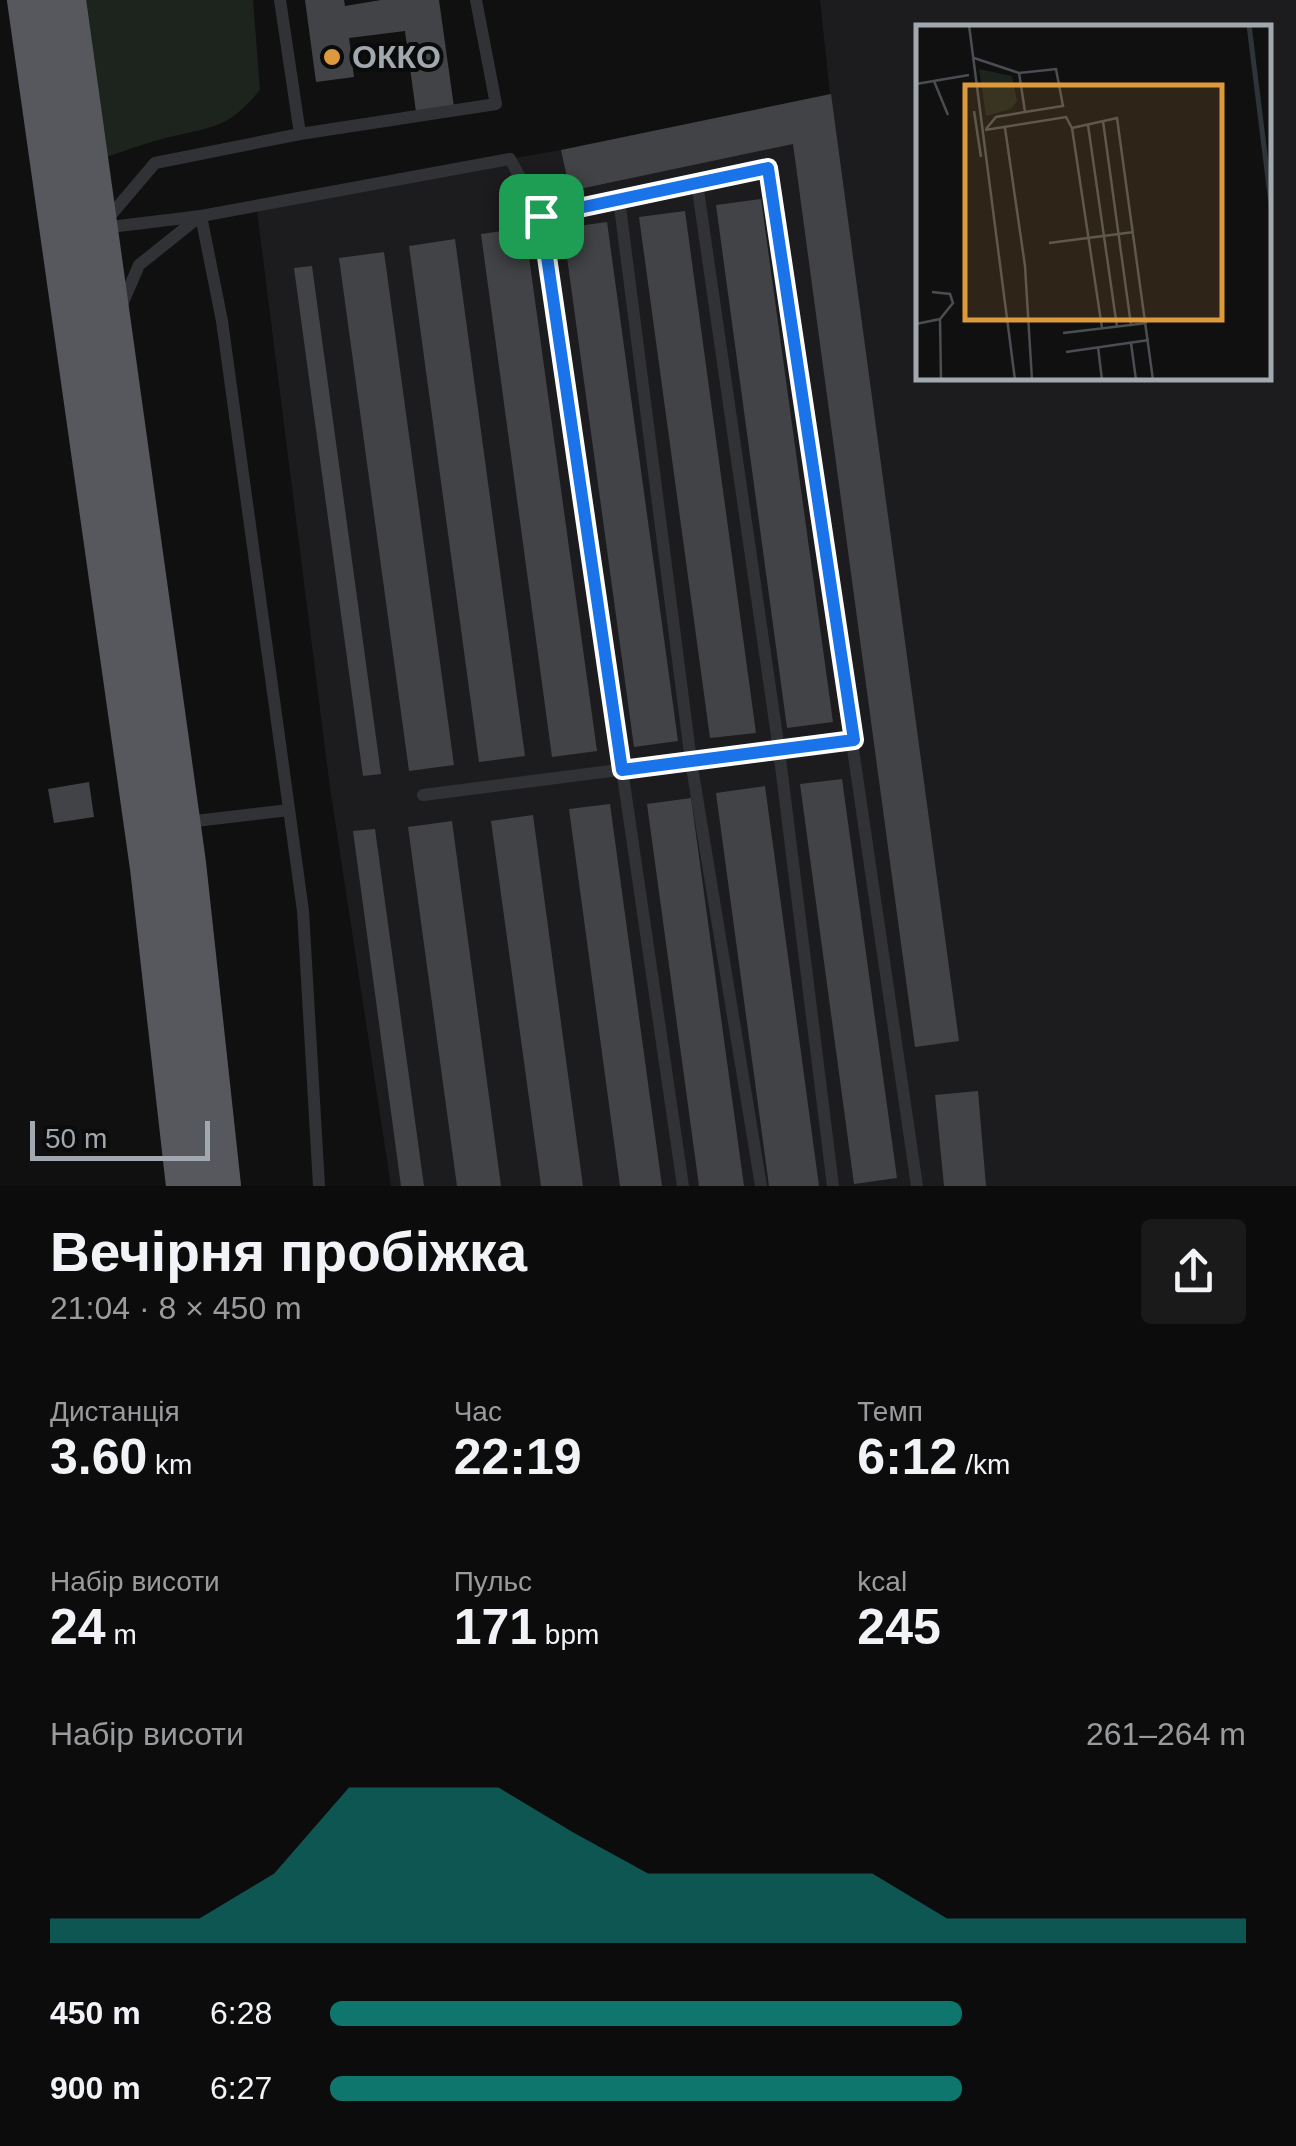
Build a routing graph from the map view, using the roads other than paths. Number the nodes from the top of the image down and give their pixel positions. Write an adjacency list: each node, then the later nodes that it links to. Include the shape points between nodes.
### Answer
1 (27, 0): 19 (highway, via 150,868)
2 (66, 0): 10 (highway)
3 (280, 0): 5 (lane)
4 (476, 0): 5 (lane, via 496,104)
5 (300, 134): 10 (lane, via 156,164)
6 (697, 183): 7 (lane); 12 (lane, via 768,168); 13 (lane)
7 (619, 199): 9 (lane); 14 (lane)
8 (201, 216): 9 (lane, via 510,159); 10 (lane); 11 (lane, via 139,266); 17 (lane, via 222,321)
9 (541, 216): 15 (lane)
10 (99, 229): 11 (highway)
11 (112, 326): 18 (highway)
12 (854, 740): 13 (lane); 25 (lane)
13 (779, 750): 14 (lane); 24 (lane)
14 (691, 761): 15 (lane); 23 (lane)
15 (622, 770): 16 (lane); 22 (lane)
16 (423, 796)
17 (289, 810): 18 (lane); 21 (lane, via 303,912)
18 (181, 823): 20 (highway)
19 (186, 1186)
20 (221, 1186)
21 (319, 1186)
22 (682, 1186)
23 (761, 1186)
24 (833, 1186)
25 (917, 1186)

